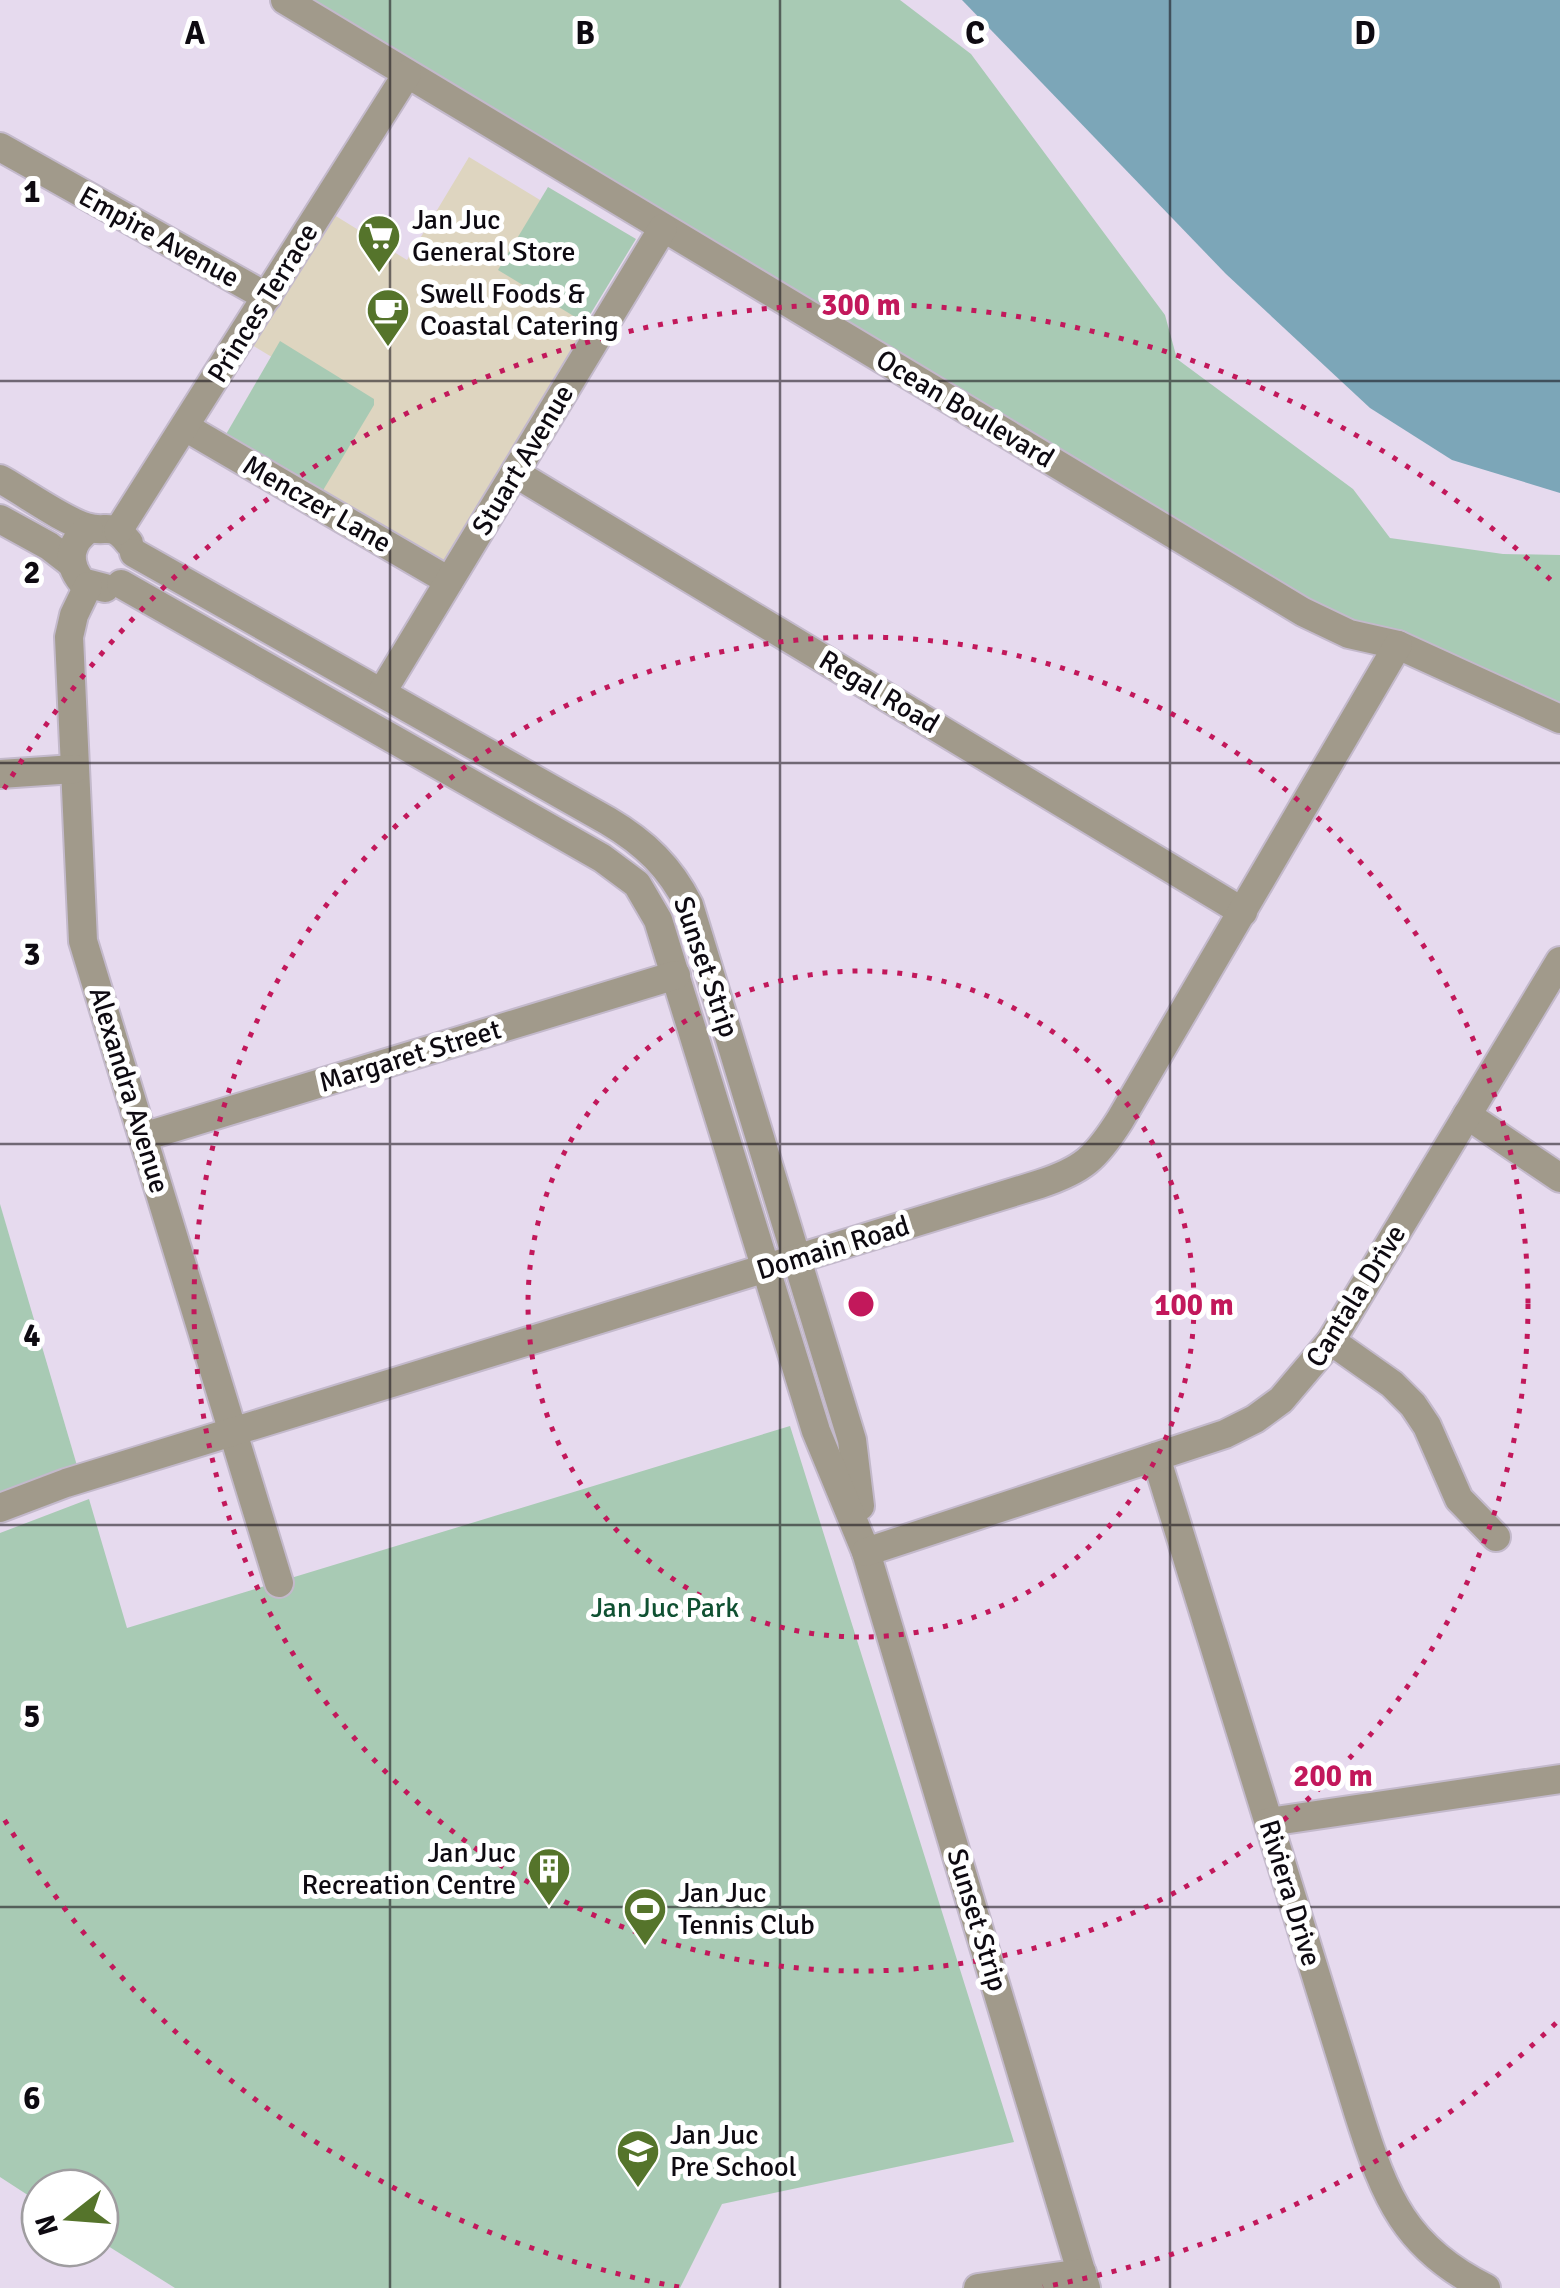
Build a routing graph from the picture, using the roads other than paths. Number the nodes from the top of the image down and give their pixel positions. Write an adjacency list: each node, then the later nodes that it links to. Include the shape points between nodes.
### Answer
1 (285, 0): 2 (street, Ocean Boulevard)
2 (406, 74): 4 (street, Ocean Boulevard); 5 (street, Princes Terrace)
3 (0, 146): 5 (street, Empire Avenue)
4 (663, 228): 7 (street, Stuart Avenue); 15 (street, Ocean Boulevard, via 1303,612 1349,634)
5 (267, 297): 6 (street, Princes Terrace)
6 (186, 427): 11 (street, Princes Terrace); 13 (street, Menczer Lane)
7 (514, 473): 13 (street, Stuart Avenue); 20 (street, Regal Road)
8 (0, 479): 10 (street, Sunset Strip)
9 (0, 519): 12 (street, via 49,546)
10 (89, 529): 11 (street, Sunset Strip, via 110,527); 12 (street, via 74,544)
11 (126, 542): 14 (street, via 133,564); 16 (street, Sunset Strip)
12 (80, 574): 14 (street, via 100,589); 18 (street, Alexandra Avenue, via 69,637)
13 (449, 581): 16 (street, Stuart Avenue)
14 (121, 584): 22 (street, Sunset Strip, via 621,870 648,900)
15 (1398, 645): 17 (street, Ocean Boulevard); 20 (street, Domain Road)
16 (382, 692): 26 (street, Sunset Strip, via 636,838 669,871 688,906)
17 (1560, 719)
18 (74, 770): 19 (street); 24 (street, Alexandra Avenue, via 83,941)
19 (0, 774)
20 (1244, 912): 26 (street, Domain Road, via 1106,1143 1082,1168)
21 (1560, 961): 23 (street, Cantala Drive)
22 (676, 975): 24 (street, Margaret Street); 27 (street, Sunset Strip)
23 (1467, 1115): 25 (street); 28 (street, Cantala Drive)
24 (144, 1137): 29 (street, Alexandra Avenue)
25 (1560, 1178)
26 (798, 1258): 27 (street, Domain Road); 33 (street, Sunset Strip, via 852,1440)
27 (764, 1269): 29 (street, Domain Road); 33 (street, Sunset Strip, via 816,1431)
28 (1331, 1341): 30 (street, Cantala Drive, via 1296,1386 1255,1419); 32 (street, via 1413,1405 1459,1499)
29 (234, 1432): 31 (street, Domain Road); 34 (street, Alexandra Avenue)
30 (1156, 1457): 33 (street, Cantala Drive); 36 (street, Riviera Drive)
31 (0, 1508)
32 (1496, 1536)
33 (866, 1552): 37 (street, Sunset Strip)
34 (279, 1583)
35 (1560, 1778): 36 (street)
36 (1269, 1822): 39 (street, Riviera Drive, via 1385,2192 1435,2256)
37 (1084, 2280): 38 (street)
38 (978, 2288)
39 (1486, 2288)

